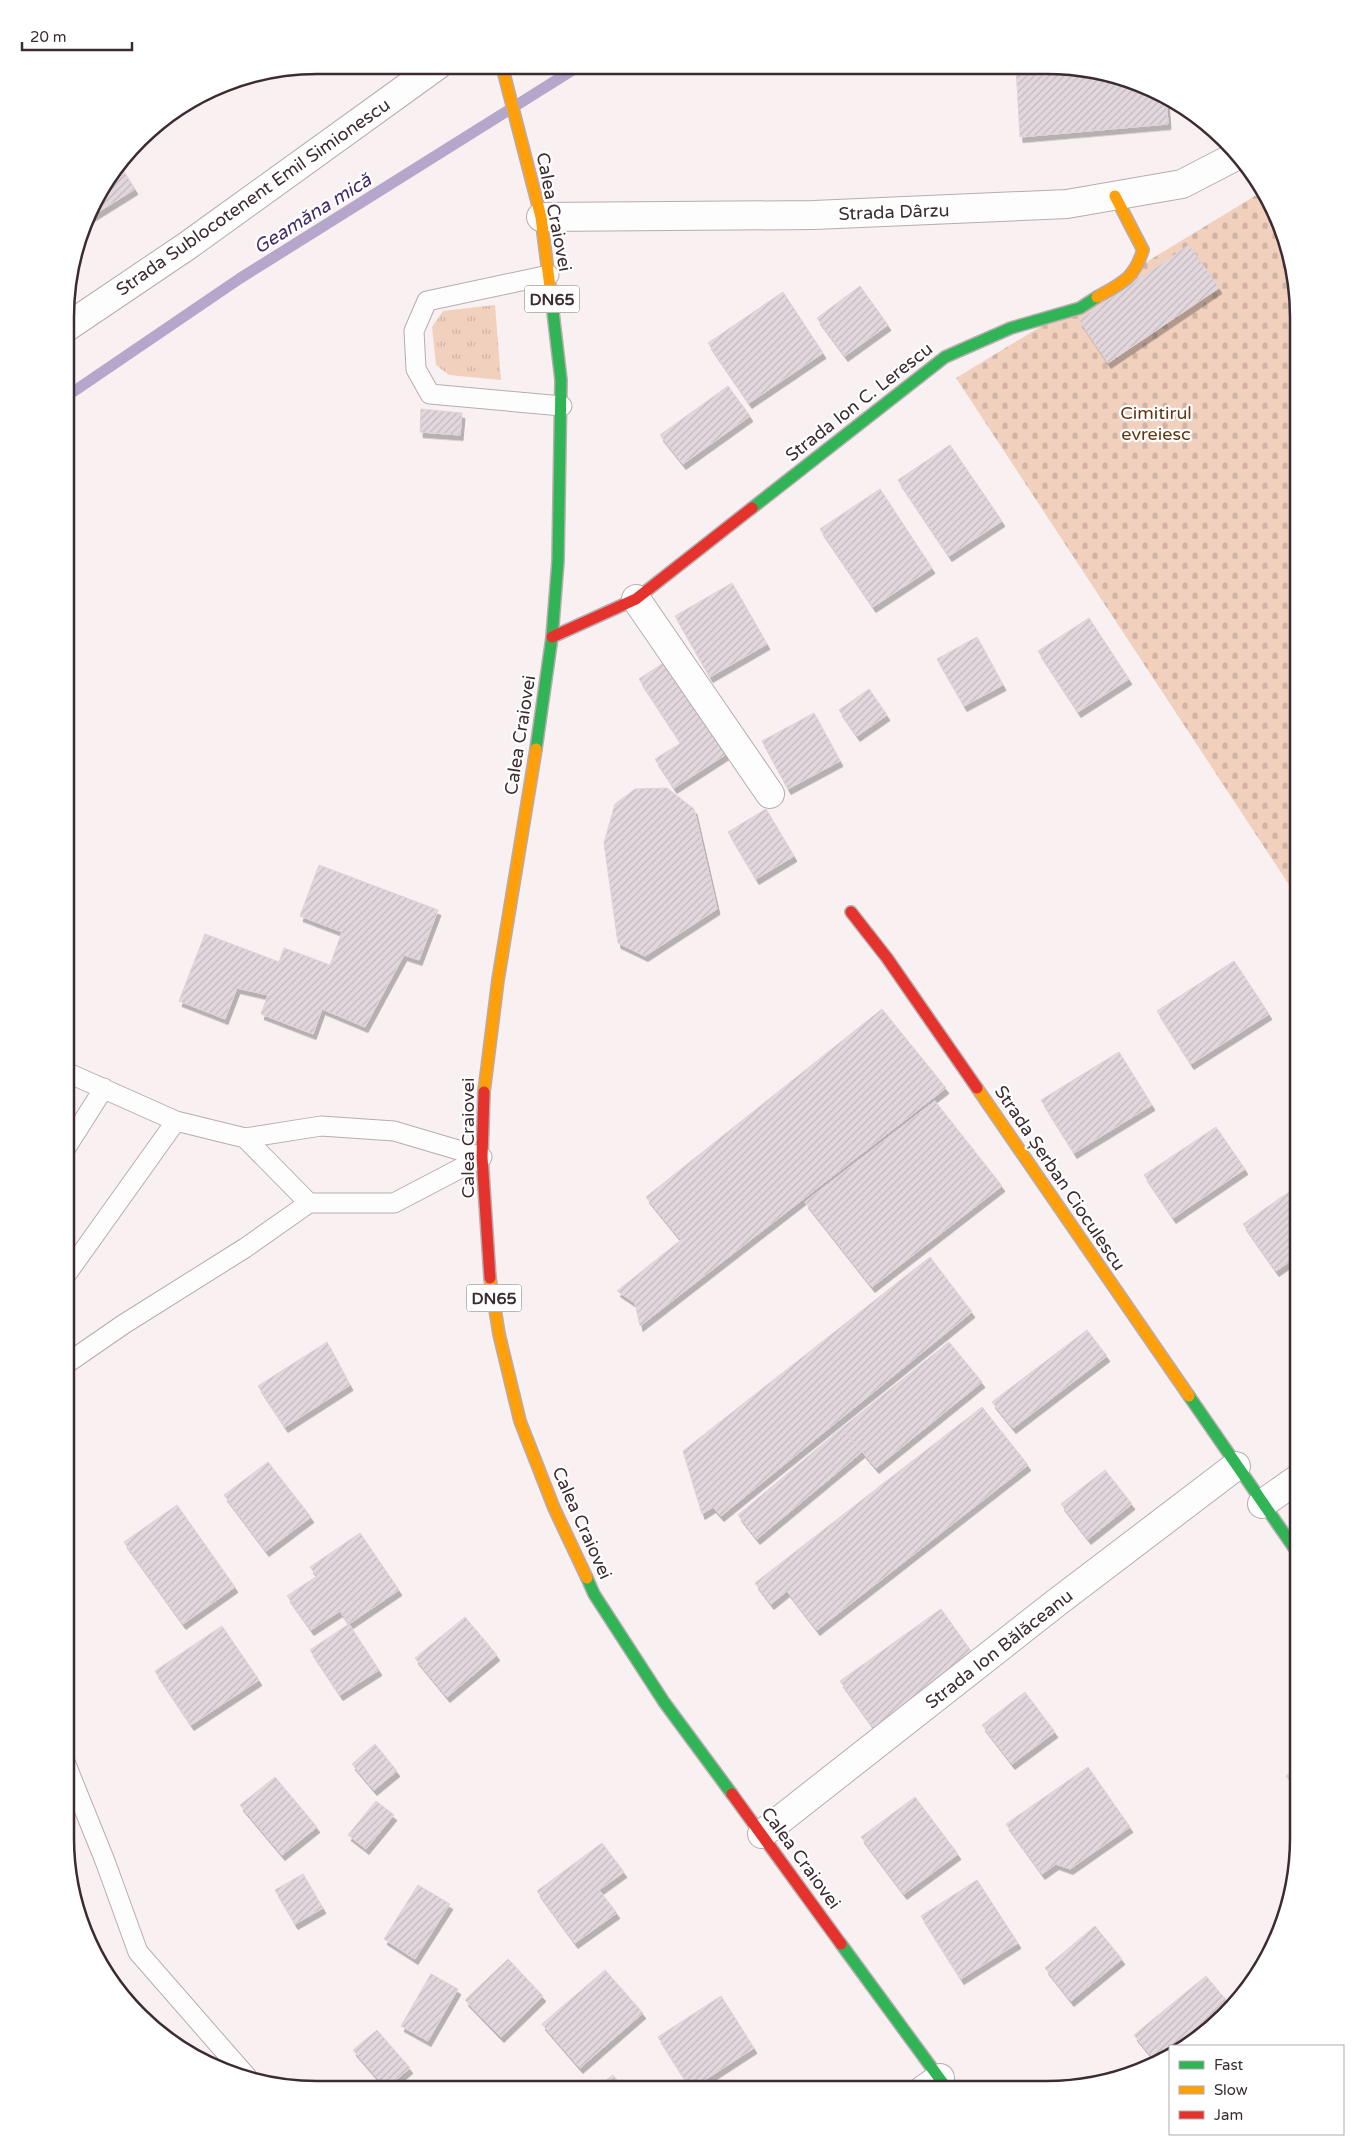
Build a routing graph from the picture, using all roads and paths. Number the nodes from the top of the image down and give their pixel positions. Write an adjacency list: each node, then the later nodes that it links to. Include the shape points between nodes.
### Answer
1 (426, 74): 7 (street, Strada Sublocotenent Emil Simionescu, via 187,246)
2 (504, 74): 5 (main road, Calea Craiovei / DN65)
3 (1231, 158): 4 (street, Strada Dârzu, via 1182,184)
4 (1115, 196): 5 (street, Strada Dârzu, via 1067,204 814,215); 9 (main road, Strada Ion C. Lerescu, via 1143,250 1129,278 1080,308 1011,328 945,357)
5 (541, 217): 6 (main road, Calea Craiovei / DN65)
6 (549, 274): 8 (main road, Calea Craiovei / DN65); 8 (lane, via 427,301 414,331 416,368 430,394)
7 (74, 322)
8 (562, 406): 10 (main road, Calea Craiovei / DN65, via 558,561)
9 (636, 599): 10 (main road, Strada Ion C. Lerescu); 11 (street)
10 (552, 636): 18 (main road, Calea Craiovei / DN65, via 540,732 486,1062)
11 (770, 794)
12 (851, 912): 22 (main road, Strada Șerban Cioculescu, via 887,958)
13 (74, 1075): 14 (lane)
14 (104, 1088): 15 (lane); 16 (lane)
15 (176, 1120): 17 (lane); 20 (lane)
16 (74, 1135)
17 (246, 1138): 18 (lane, via 321,1126 394,1131); 19 (lane)
18 (482, 1156): 19 (lane, via 394,1203); 27 (main road, Calea Craiovei / DN65, via 488,1262 499,1334 520,1421 554,1508 594,1594 664,1702)
19 (309, 1203): 21 (lane, via 246,1248)
20 (74, 1264)
21 (74, 1358)
22 (1236, 1466): 24 (main road, Strada Șerban Cioculescu); 27 (street, Strada Ion Bălăceanu)
23 (1290, 1484): 24 (street)
24 (1262, 1504): 25 (main road, Strada Șerban Cioculescu)
25 (1290, 1544)
26 (74, 1784): 28 (lane, via 138,1952)
27 (762, 1834): 29 (main road, Calea Craiovei / DN65)
28 (239, 2068)
29 (934, 2081)

